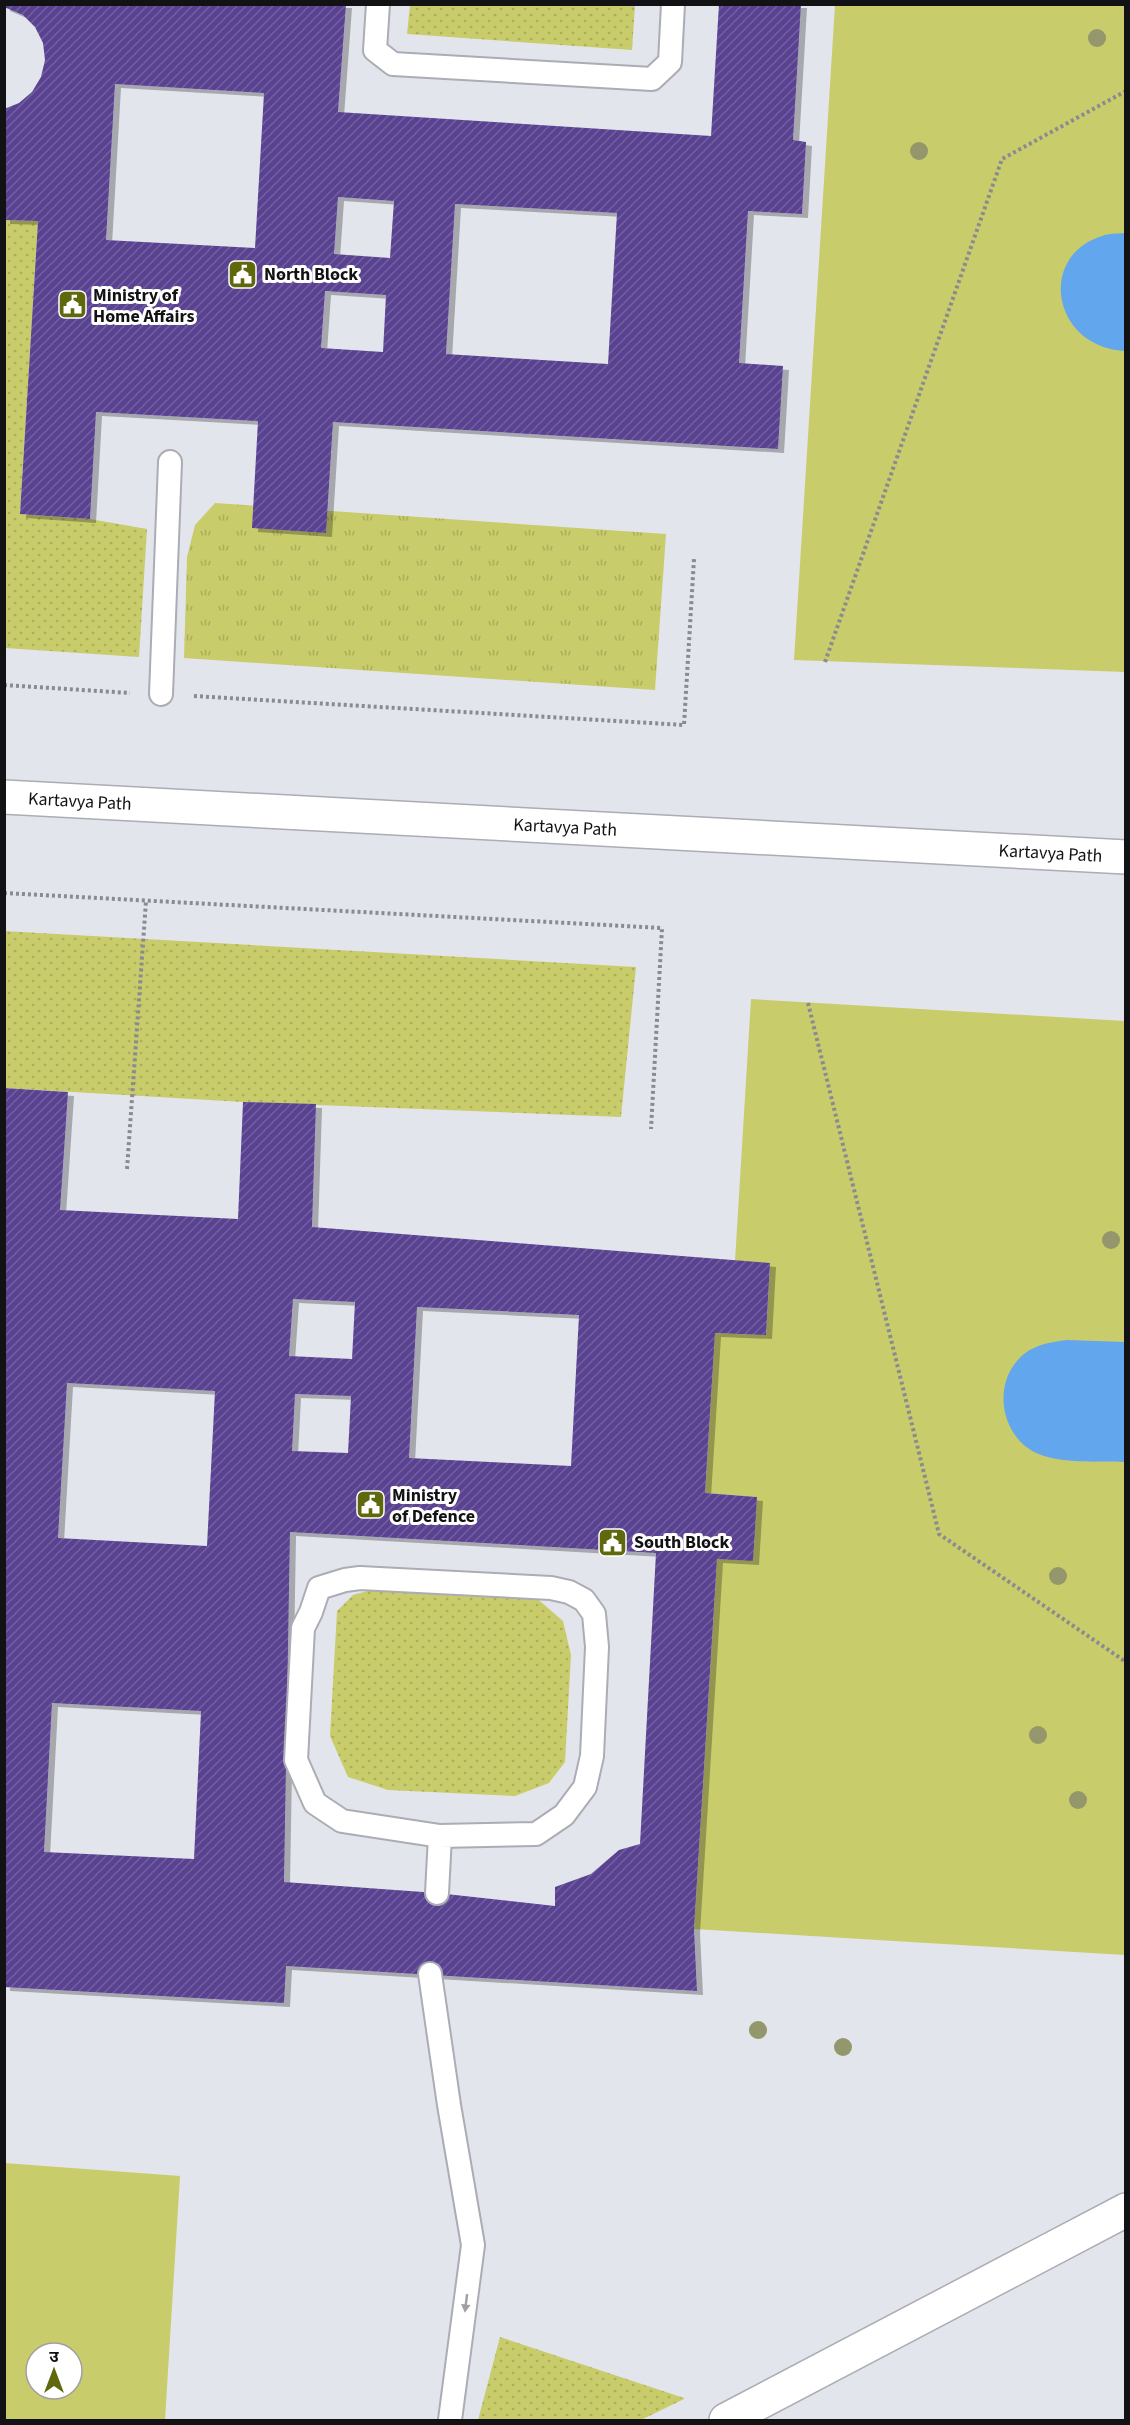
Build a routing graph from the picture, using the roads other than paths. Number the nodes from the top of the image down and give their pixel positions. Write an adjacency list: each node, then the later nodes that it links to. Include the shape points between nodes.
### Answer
1 (378, 4): 2 (lane, via 375,50 393,64 652,79 670,62)
2 (673, 4)
3 (170, 462): 4 (lane)
4 (161, 694)
5 (4, 797): 6 (street, Kartavya Path)
6 (1125, 857)
7 (440, 1836): 7 (lane, via 536,1834 564,1815 585,1787 592,1756 597,1647 594,1614 584,1600 551,1588 360,1578 319,1588 303,1628 296,1760 315,1803 342,1821); 8 (lane)
8 (437, 1893)
9 (430, 1974): 11 (lane, one-way to 11, via 473,2245)
10 (1125, 2210): 12 (street)
11 (450, 2421)
12 (726, 2421)

